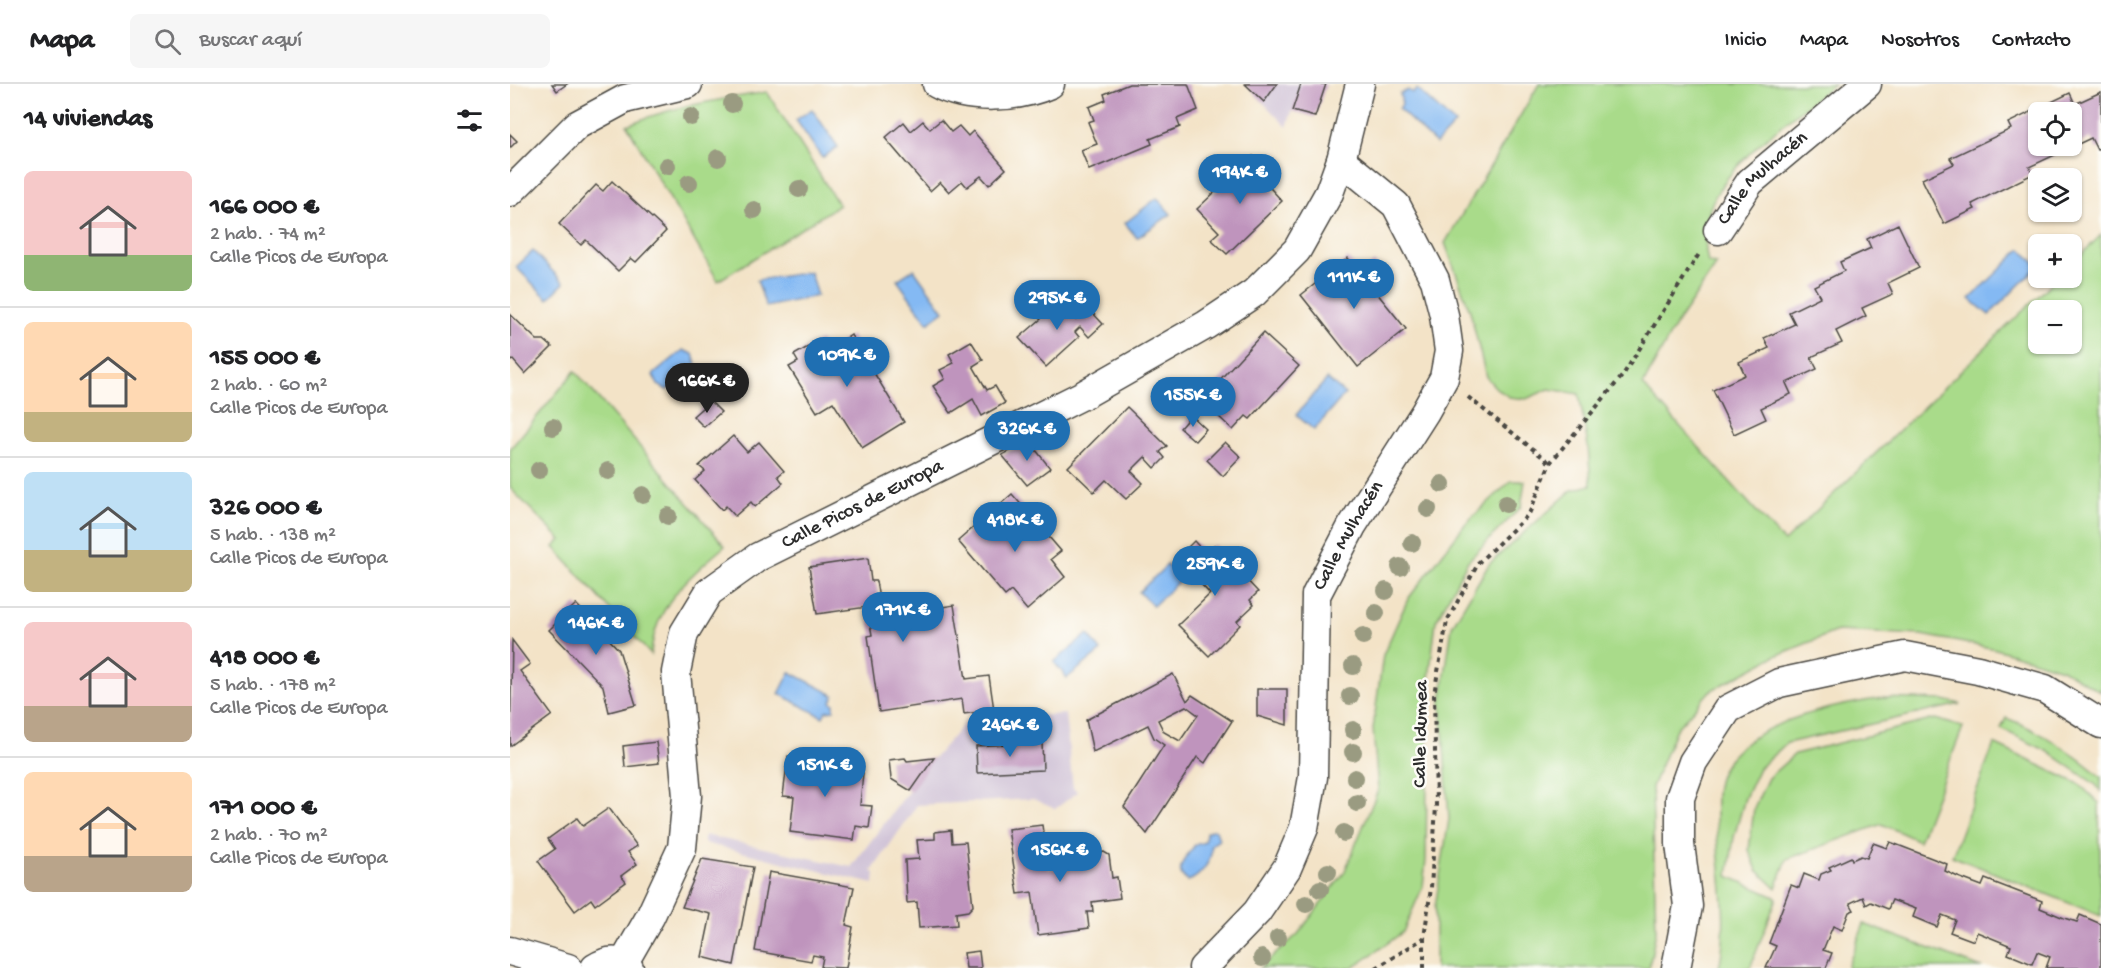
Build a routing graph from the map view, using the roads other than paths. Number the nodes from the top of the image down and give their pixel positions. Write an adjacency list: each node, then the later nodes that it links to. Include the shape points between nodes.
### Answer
1 (688, 84): 7 (street, via 625,99 577,125)
2 (937, 84): 3 (street, via 978,95 1032,92)
3 (1050, 84)
4 (1360, 84): 6 (street, Calle Picos de Europa)
5 (1867, 84): 8 (street, Calle Mulhacén, via 1750,182)
6 (1341, 160): 11 (street, Calle Picos de Europa, via 1329,193 1297,250 1254,293 1206,326 1084,393 758,557 709,592 684,633 676,672 687,796 682,848); 14 (street, Calle Mulhacén, via 1396,205 1435,280 1449,351 1444,378 1352,526 1316,595 1313,777 1304,828 1287,868 1257,912)
7 (510, 192)
8 (1718, 230)
9 (2101, 724): 15 (street, via 2045,689 1978,670 1905,656 1779,683 1728,709 1693,762 1680,798 1680,844 1688,906)
10 (510, 951): 12 (street)
11 (626, 966): 13 (street, via 604,962)
12 (568, 968)
13 (595, 968)
14 (1203, 968)
15 (1676, 968)

